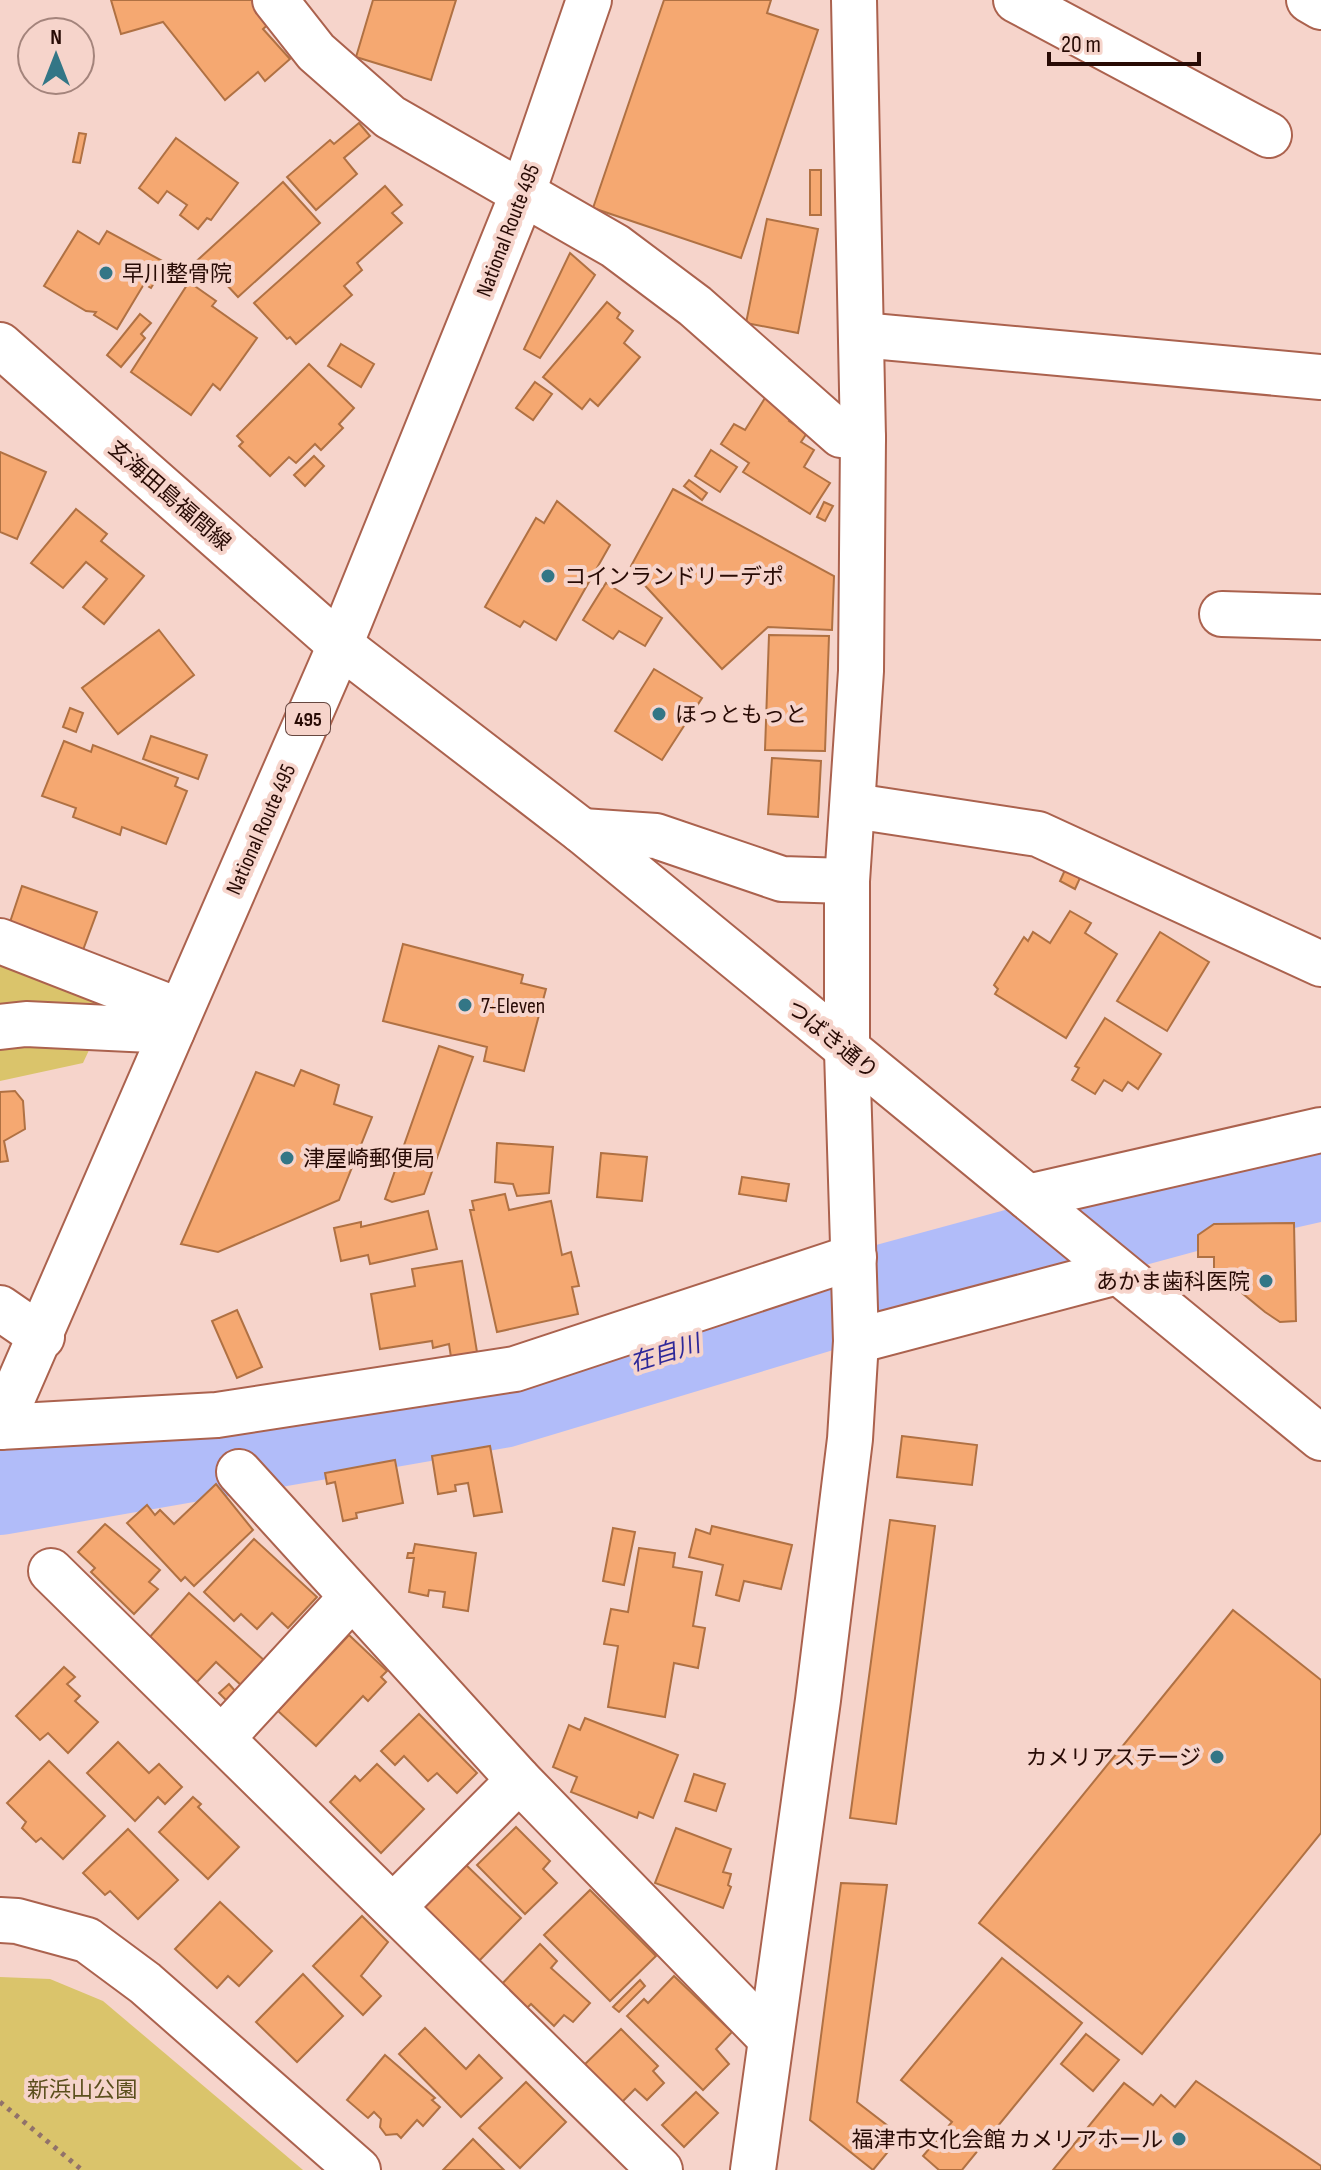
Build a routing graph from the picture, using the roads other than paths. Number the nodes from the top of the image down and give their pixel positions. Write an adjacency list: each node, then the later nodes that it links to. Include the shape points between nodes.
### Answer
1 (275, 0): 8 (main road, via 316,52 390,117)
2 (589, 0): 8 (main road, National Route 495 / 495)
3 (854, 0): 9 (main road)
4 (1016, 0): 7 (main road)
5 (1309, 0): 6 (main road)
6 (1321, 7)
7 (1269, 135)
8 (522, 195): 12 (main road, via 615,246 695,306 841,435); 15 (main road, National Route 495 / 495)
9 (861, 335): 11 (main road); 12 (main road)
10 (0, 345): 15 (main road, 玄海田島福間線)
11 (1321, 377)
12 (863, 438): 16 (main road)
13 (1222, 614): 14 (main road)
14 (1321, 617)
15 (340, 645): 17 (main road, つばき通り); 21 (main road, National Route 495 / 495)
16 (854, 806): 18 (main road); 20 (main road, via 1038,834)
17 (582, 831): 18 (main road, via 656,836 782,879); 23 (main road, つばき通り)
18 (847, 881): 23 (main road)
19 (0, 941): 21 (main road)
20 (1321, 964)
21 (176, 1021): 22 (main road); 29 (main road, National Route 495 / 495)
22 (0, 1027)
23 (847, 1051): 25 (main road, つばき通り); 27 (main road)
24 (1321, 1130): 25 (main road)
25 (1040, 1207): 26 (main road, つばき通り)
26 (1109, 1265): 27 (main road); 31 (main road, つばき通り)
27 (855, 1298): 30 (main road, via 515,1369 217,1415); 39 (main road, via 850,1439)
28 (0, 1308): 29 (main road)
29 (42, 1337): 30 (main road, National Route 495 / 495)
30 (0, 1427)
31 (1321, 1438)
32 (239, 1472): 34 (main road)
33 (51, 1571): 35 (main road)
34 (352, 1597): 35 (main road); 36 (main road)
35 (223, 1737): 37 (main road)
36 (519, 1780): 37 (main road); 39 (main road)
37 (394, 1906): 41 (main road)
38 (0, 1920): 40 (main road, via 87,1940 145,1983)
39 (769, 2037): 42 (main road)
40 (358, 2170)
41 (660, 2170)
42 (753, 2170)

